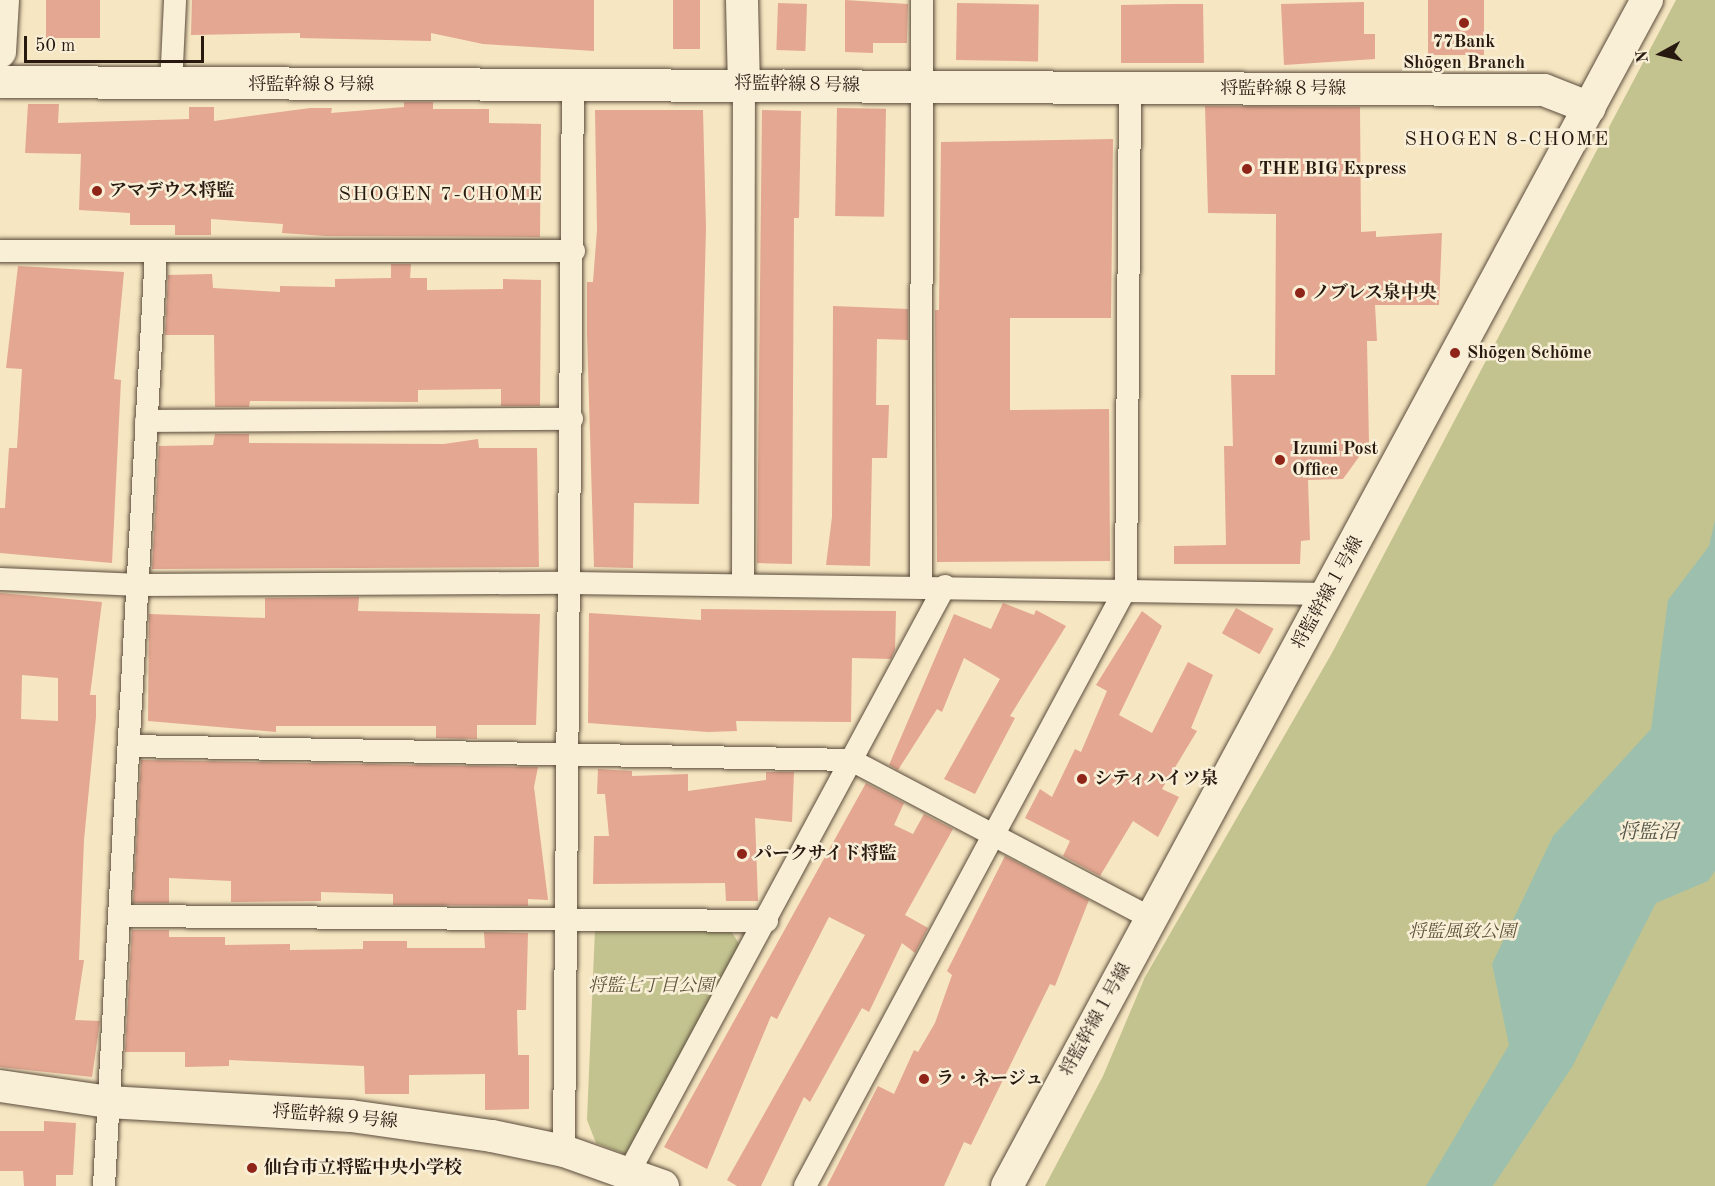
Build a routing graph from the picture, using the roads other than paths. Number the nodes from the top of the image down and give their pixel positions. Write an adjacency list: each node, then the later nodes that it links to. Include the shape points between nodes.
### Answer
1 (3, 0): 6 (street)
2 (175, 0): 10 (street)
3 (742, 0): 9 (street)
4 (922, 0): 11 (street)
5 (1647, 0): 13 (street, 将監幹線１号線)
6 (0, 52)
7 (0, 82): 10 (street, 将監幹線８号線)
8 (573, 83): 9 (street, 将監幹線８号線); 10 (street, 将監幹線８号線); 15 (street)
9 (744, 85): 11 (street, 将監幹線８号線); 22 (street)
10 (171, 86)
11 (922, 87): 12 (street, 将監幹線８号線); 23 (street)
12 (1130, 88): 13 (street, 将監幹線８号線, via 1544,90); 25 (street)
13 (1590, 108): 26 (street, 将監幹線１号線)
14 (0, 251): 16 (street)
15 (574, 251): 16 (street); 17 (street)
16 (156, 252): 18 (street)
17 (572, 419): 18 (street); 20 (street)
18 (146, 421): 21 (street)
19 (0, 579): 21 (street)
20 (571, 583): 21 (street); 22 (street); 28 (street)
21 (140, 585): 27 (street)
22 (743, 585): 23 (street)
23 (921, 586): 24 (street)
24 (945, 586): 25 (street); 29 (street)
25 (1126, 588): 26 (street); 30 (street)
26 (1328, 594): 32 (street, 将監幹線１号線)
27 (130, 746): 28 (street); 31 (street)
28 (569, 754): 29 (street); 33 (street)
29 (851, 760): 30 (street); 34 (street)
30 (993, 835): 32 (street); 41 (street)
31 (120, 916): 33 (street); 36 (street)
32 (1151, 918): 42 (street, 将監幹線１号線)
33 (570, 921): 34 (street); 37 (street)
34 (767, 921): 38 (street)
35 (0, 1086): 36 (street, 将監幹線９号線)
36 (108, 1102): 37 (street, 将監幹線９号線, via 351,1116); 39 (street)
37 (564, 1151): 38 (street, 将監幹線９号線)
38 (628, 1174): 40 (street, 将監幹線９号線)
39 (104, 1186)
40 (663, 1186)
41 (805, 1186)
42 (1007, 1186)

